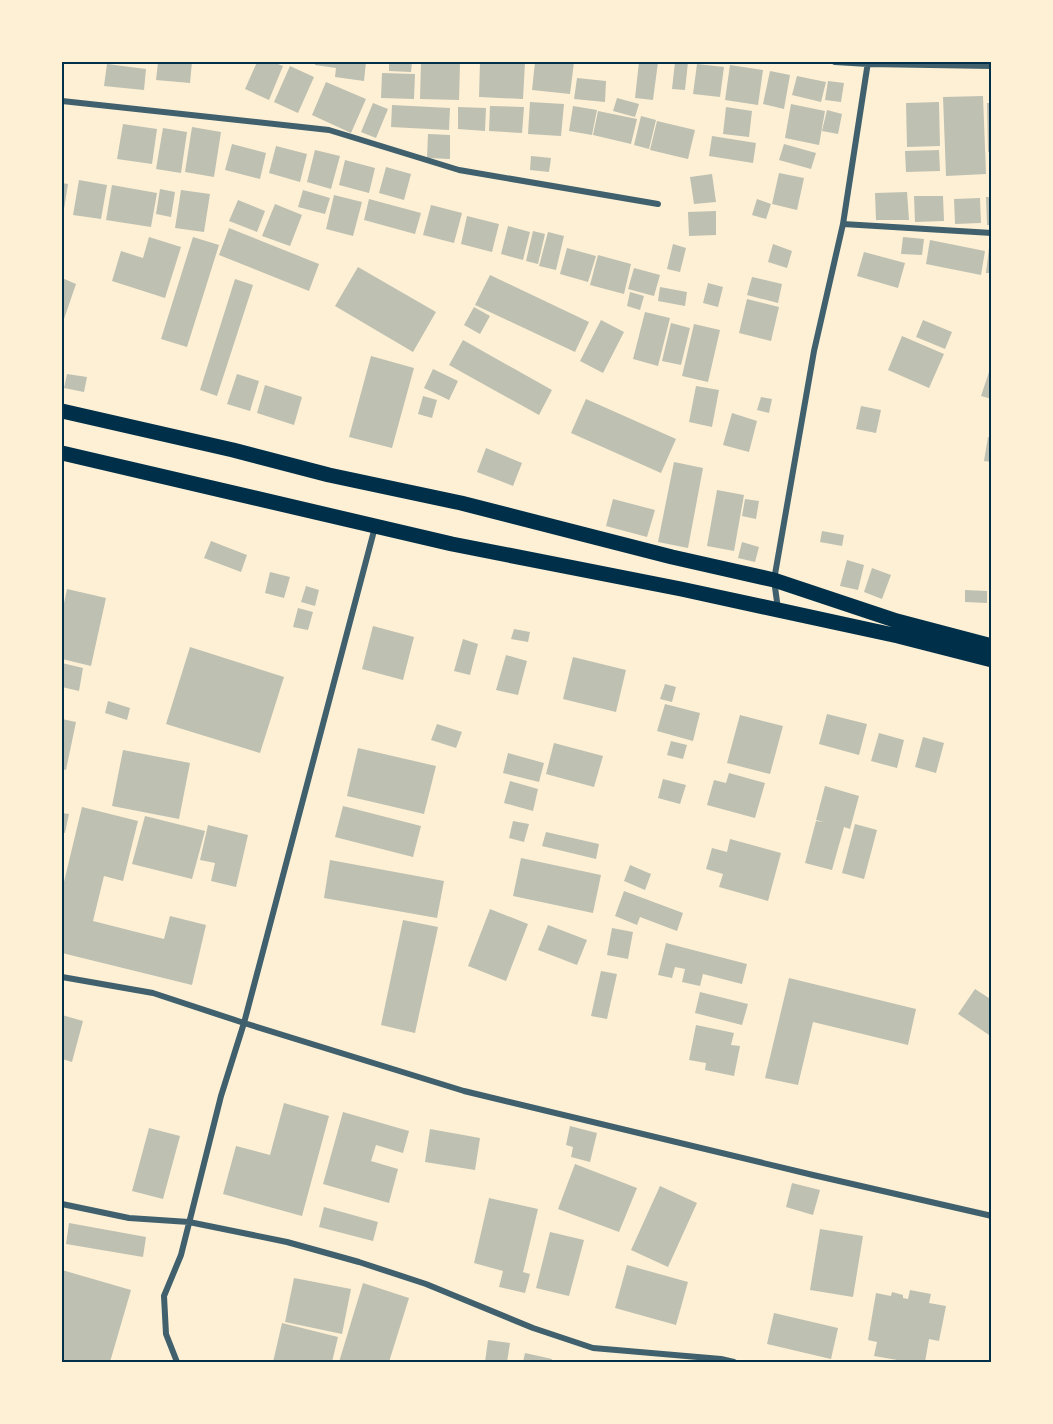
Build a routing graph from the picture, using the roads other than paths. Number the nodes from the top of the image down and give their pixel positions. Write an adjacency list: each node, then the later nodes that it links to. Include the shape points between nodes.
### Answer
1 (835, 62): 2 (street)
2 (868, 63): 3 (street); 6 (street)
3 (992, 66)
4 (62, 102): 5 (street, via 329,130 459,170)
5 (658, 204)
6 (843, 224): 7 (street); 11 (street, via 814,351)
7 (992, 234)
8 (62, 411): 11 (main road)
9 (62, 453): 10 (main road)
10 (375, 526): 12 (main road); 16 (street)
11 (774, 580): 12 (street); 13 (main road, via 897,621)
12 (778, 610): 14 (main road)
13 (992, 645)
14 (992, 660)
15 (62, 976): 16 (street, via 153,993)
16 (244, 1023): 18 (street, via 464,1091); 19 (street)
17 (62, 1204): 19 (street, via 129,1218)
18 (992, 1216)
19 (189, 1222): 20 (street, via 164,1296 166,1334); 21 (street, via 359,1262 593,1348)
20 (177, 1362)
21 (734, 1362)

